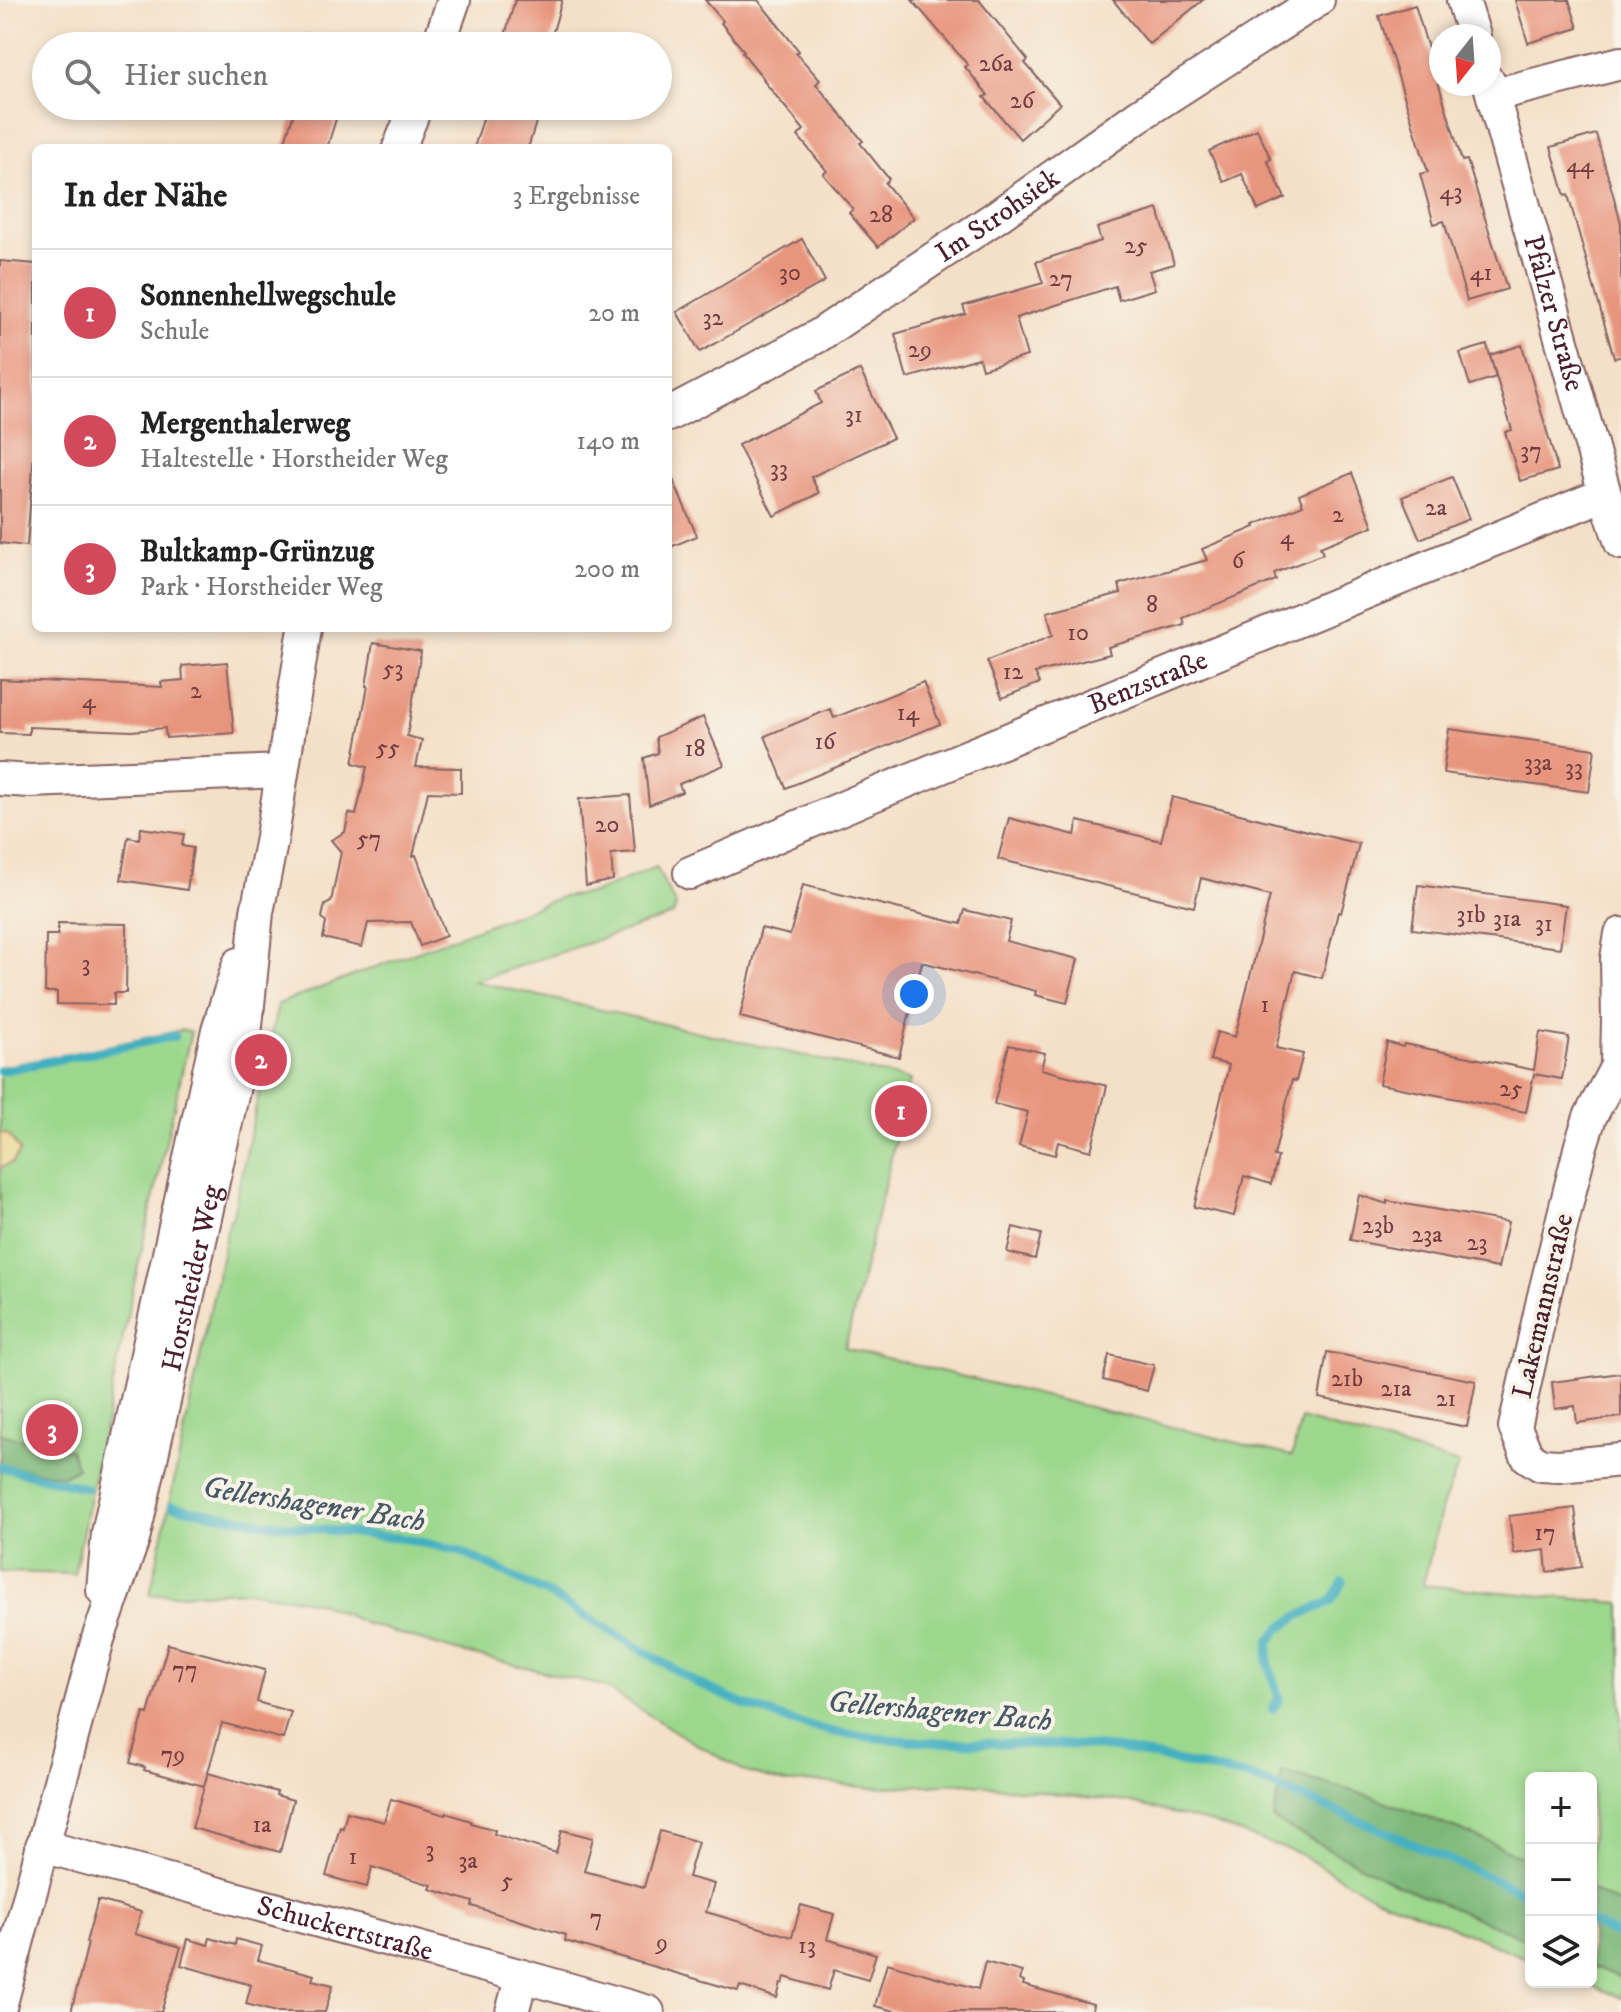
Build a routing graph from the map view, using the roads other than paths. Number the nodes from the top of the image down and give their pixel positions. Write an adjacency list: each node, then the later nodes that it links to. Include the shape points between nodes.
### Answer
1 (454, 0): 5 (street)
2 (1318, 0): 11 (street, Im Strohsiek, via 1138,116 818,336)
3 (1463, 0): 4 (street)
4 (1470, 24)
5 (443, 32)
6 (1621, 63): 7 (street)
7 (1501, 86)
8 (1493, 96): 12 (street, Pfälzer Straße)
9 (410, 120): 10 (street)
10 (401, 144)
11 (672, 413)
12 (1605, 494): 13 (street, Pfälzer Straße); 17 (street, Benzstraße)
13 (1621, 543)
14 (304, 632): 15 (street, Horstheider Weg)
15 (282, 771): 16 (street); 21 (street, Horstheider Weg, via 257,912 218,1030 120,1475 108,1533 98,1639)
16 (0, 779)
17 (690, 873)
18 (1621, 934): 19 (street)
19 (1619, 1067): 20 (street, Lakemannstraße, via 1590,1117 1581,1145 1515,1427 1527,1456 1541,1465)
20 (1621, 1460)
21 (42, 1846): 22 (street, Schuckertstraße); 23 (street, Horstheider Weg)
22 (522, 1976): 24 (street); 25 (street, Schuckertstraße)
23 (0, 2007)
24 (512, 2012)
25 (648, 2012)

